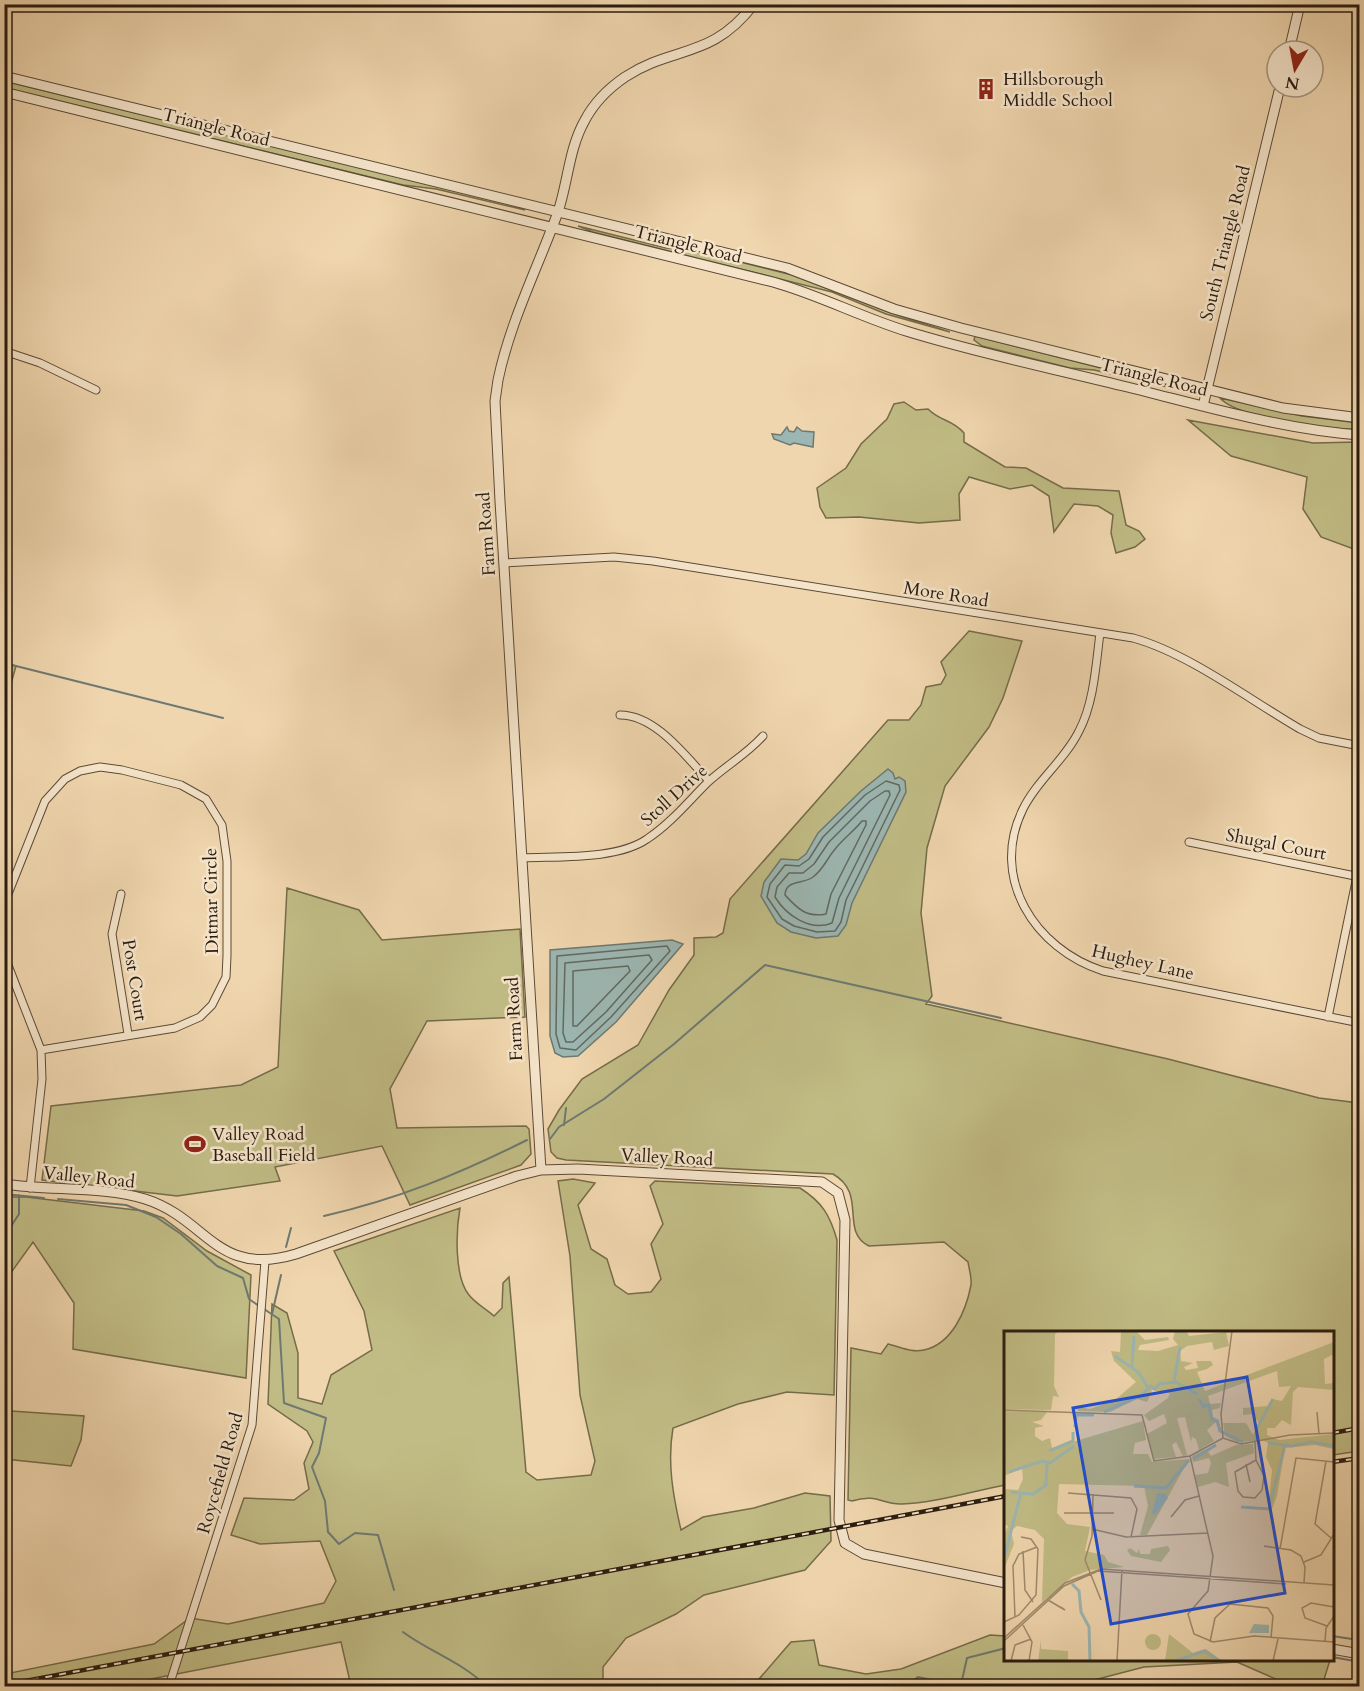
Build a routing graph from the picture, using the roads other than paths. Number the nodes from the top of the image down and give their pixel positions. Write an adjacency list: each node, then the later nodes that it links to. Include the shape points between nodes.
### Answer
1 (754, 4): 7 (street, Farm Road, via 734,27 709,44 643,68 606,92 581,129)
2 (1300, 4): 3 (street)
3 (1292, 39)
4 (4, 76): 7 (street, Triangle Road)
5 (4, 92): 8 (street, Triangle Road)
6 (1277, 99): 10 (street, South Triangle Road)
7 (558, 210): 8 (street, Farm Road); 10 (street, Triangle Road, via 787,268 920,317)
8 (552, 227): 12 (street, Triangle Road, via 802,290 907,332); 15 (street, Farm Road, via 498,380 495,400)
9 (4, 351): 11 (street, via 40,363)
10 (1207, 389): 12 (street, South Triangle Road); 13 (street, Triangle Road, via 1283,408)
11 (96, 390)
12 (1203, 406): 14 (street, Triangle Road, via 1307,430)
13 (1359, 418)
14 (1359, 435)
15 (505, 563): 16 (street, More Road, via 614,556); 22 (street, Farm Road)
16 (1100, 633): 19 (street, More Road, via 1149,643 1300,729 1319,738); 28 (street, Hughey Lane, via 1080,731 1029,798 1017,823 1013,862 1016,885 1032,921 1059,950 1102,971)
17 (620, 715): 20 (street, via 646,721)
18 (763, 736): 20 (street, Stoll Drive, via 748,753)
19 (1359, 746)
20 (709, 781): 22 (street, Stoll Drive, via 669,822 637,845 609,852)
21 (1189, 842): 24 (street, Shugal Court)
22 (522, 858): 32 (street, Farm Road)
23 (1359, 862): 24 (street)
24 (1358, 877): 28 (street)
25 (121, 894): 30 (street, Post Court, via 112,934)
26 (4, 904): 30 (street, Ditmar Circle, via 45,801 65,779 80,771 100,767 122,770 181,784 206,800 222,825 225,841 226,977 221,991 200,1017 175,1028)
27 (4, 955): 31 (street)
28 (1328, 1017): 29 (street, Hughey Lane)
29 (1359, 1023)
30 (128, 1034): 31 (street, Ditmar Circle)
31 (41, 1050): 34 (street, via 42,1079)
32 (541, 1170): 35 (street, Valley Road, via 296,1254); 36 (street, Valley Road, via 810,1180 834,1189 841,1199 845,1220 839,1474 842,1537 850,1548 864,1554)
33 (4, 1185): 34 (street, Valley Road)
34 (30, 1188): 35 (street, Valley Road, via 145,1199 172,1212 224,1250)
35 (265, 1261): 39 (street, Roycefield Road, via 256,1399 249,1437)
36 (1004, 1583)
37 (1334, 1649): 38 (street)
38 (1359, 1654)
39 (169, 1686)

